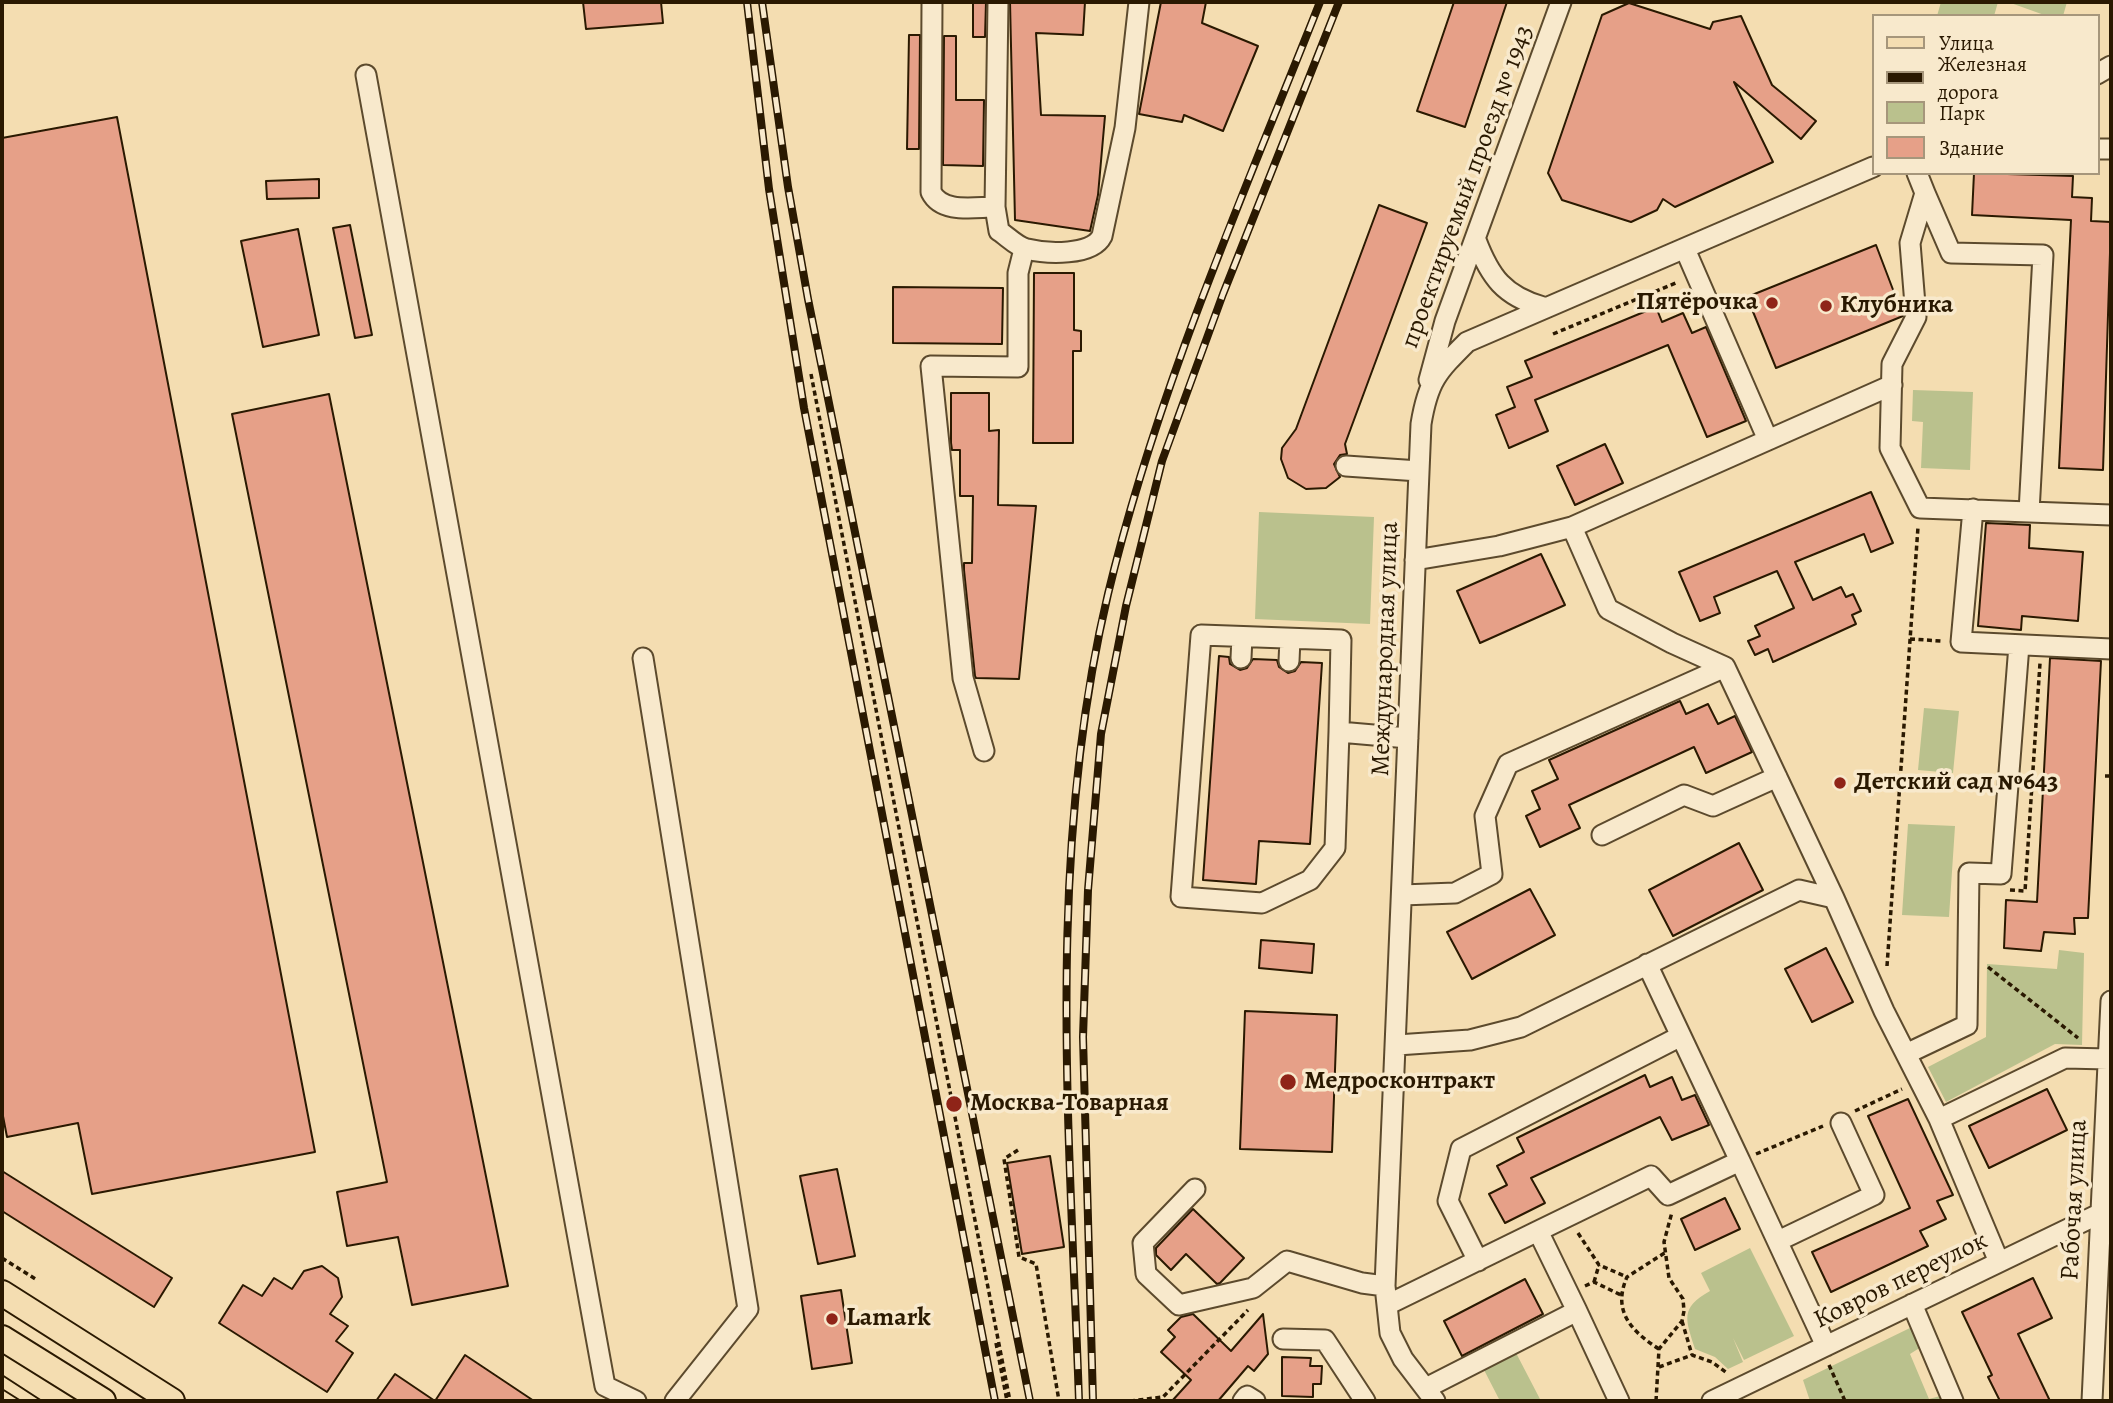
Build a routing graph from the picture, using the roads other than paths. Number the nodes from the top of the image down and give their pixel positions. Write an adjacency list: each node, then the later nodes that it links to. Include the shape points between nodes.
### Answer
1 (932, 2): 9 (street, via 931,191 947,206)
2 (998, 2): 9 (street)
3 (1139, 2): 11 (street, via 1125,128 1102,236 1095,247 1084,251)
4 (1561, 2): 10 (street, проектируемый проезд № 1943)
5 (366, 75): 65 (street, via 605,1386)
6 (1871, 168): 12 (street, Международная улица)
7 (1918, 175): 8 (street)
8 (1925, 193): 14 (street, via 1910,243 1916,317 1892,364); 20 (street, via 1951,253 2043,255)
9 (995, 207): 11 (street, via 999,231)
10 (1476, 240): 13 (street, via 1486,265 1514,297); 15 (street, проектируемый проезд № 1943, via 1444,321)
11 (1024, 249): 34 (street, via 1018,274 1018,367 931,366 963,678)
12 (1685, 249): 13 (street, Международная улица); 16 (street)
13 (1543, 307): 15 (street, Международная улица, via 1467,342 1440,368)
14 (1892, 385): 16 (street); 19 (street, via 1890,448 1920,508)
15 (1426, 391): 18 (street, Международная улица)
16 (1768, 440): 22 (street)
17 (1346, 466): 18 (street)
18 (1419, 471): 23 (street, Международная улица)
19 (1973, 509): 20 (street); 26 (street, via 1961,642)
20 (2029, 512): 21 (street)
21 (2111, 515)
22 (1572, 527): 23 (street, via 1499,546); 31 (street, via 1608,609)
23 (1415, 559): 33 (street, Международная улица)
24 (1242, 637): 25 (street); 29 (street); 32 (street, via 1201,635 1181,897 1262,903 1310,880 1335,848)
25 (1290, 639): 30 (street); 32 (street, via 1341,640)
26 (2019, 645): 27 (street); 43 (street, via 2001,874 1969,873 1968,1025)
27 (2111, 649)
28 (643, 658): 66 (street, via 748,1309)
29 (1241, 658)
30 (1289, 661)
31 (1725, 667): 35 (street); 37 (street, via 1508,764 1486,816 1492,874 1455,893)
32 (1339, 732): 33 (street)
33 (1408, 738): 37 (street, Международная улица)
34 (984, 751)
35 (1777, 776): 36 (street, via 1713,806 1684,795); 38 (street)
36 (1602, 835)
37 (1402, 895): 42 (street, Международная улица)
38 (1834, 898): 39 (street, via 1799,890); 43 (street)
39 (1647, 964): 41 (street); 42 (street, via 1521,1027 1470,1040)
40 (2111, 1001): 44 (street, Рабочая улица)
41 (1681, 1036): 47 (street); 52 (street, via 1461,1149 1448,1201)
42 (1396, 1045): 55 (street, Международная улица)
43 (1906, 1054): 45 (street)
44 (2108, 1059): 45 (street, via 2065,1058); 49 (street, Рабочая улица)
45 (1939, 1119): 53 (street)
46 (1841, 1123): 51 (street, via 1874,1195)
47 (1740, 1161): 50 (street, via 1668,1195 1651,1176); 51 (street)
48 (1195, 1189): 55 (street, via 1143,1243 1146,1274 1179,1305 1253,1287 1287,1261 1362,1283)
49 (2106, 1209): 53 (street, Ковров переулок); 58 (street, Рабочая улица)
50 (1538, 1231): 52 (street); 56 (street)
51 (1778, 1241): 61 (street)
52 (1478, 1261): 55 (street)
53 (1999, 1262): 57 (street, Ковров переулок)
54 (2, 1293): 64 (main road)
55 (1386, 1295): 62 (street, Международная улица, via 1390,1333)
56 (1573, 1302): 62 (street); 70 (street)
57 (1912, 1304): 61 (street, Ковров переулок); 72 (street)
58 (2104, 1308): 73 (street, Рабочая улица)
59 (2, 1338): 63 (main road)
60 (1283, 1339): 69 (street, via 1325,1340)
61 (1827, 1354): 71 (street, Ковров переулок)
62 (1430, 1394)
63 (103, 1401)
64 (172, 1401)
65 (636, 1401)
66 (675, 1401)
67 (1242, 1401): 68 (street, via 1247,1396)
68 (1255, 1401)
69 (1365, 1401)
70 (1619, 1401)
71 (1712, 1401)
72 (1953, 1401)
73 (2092, 1401)

